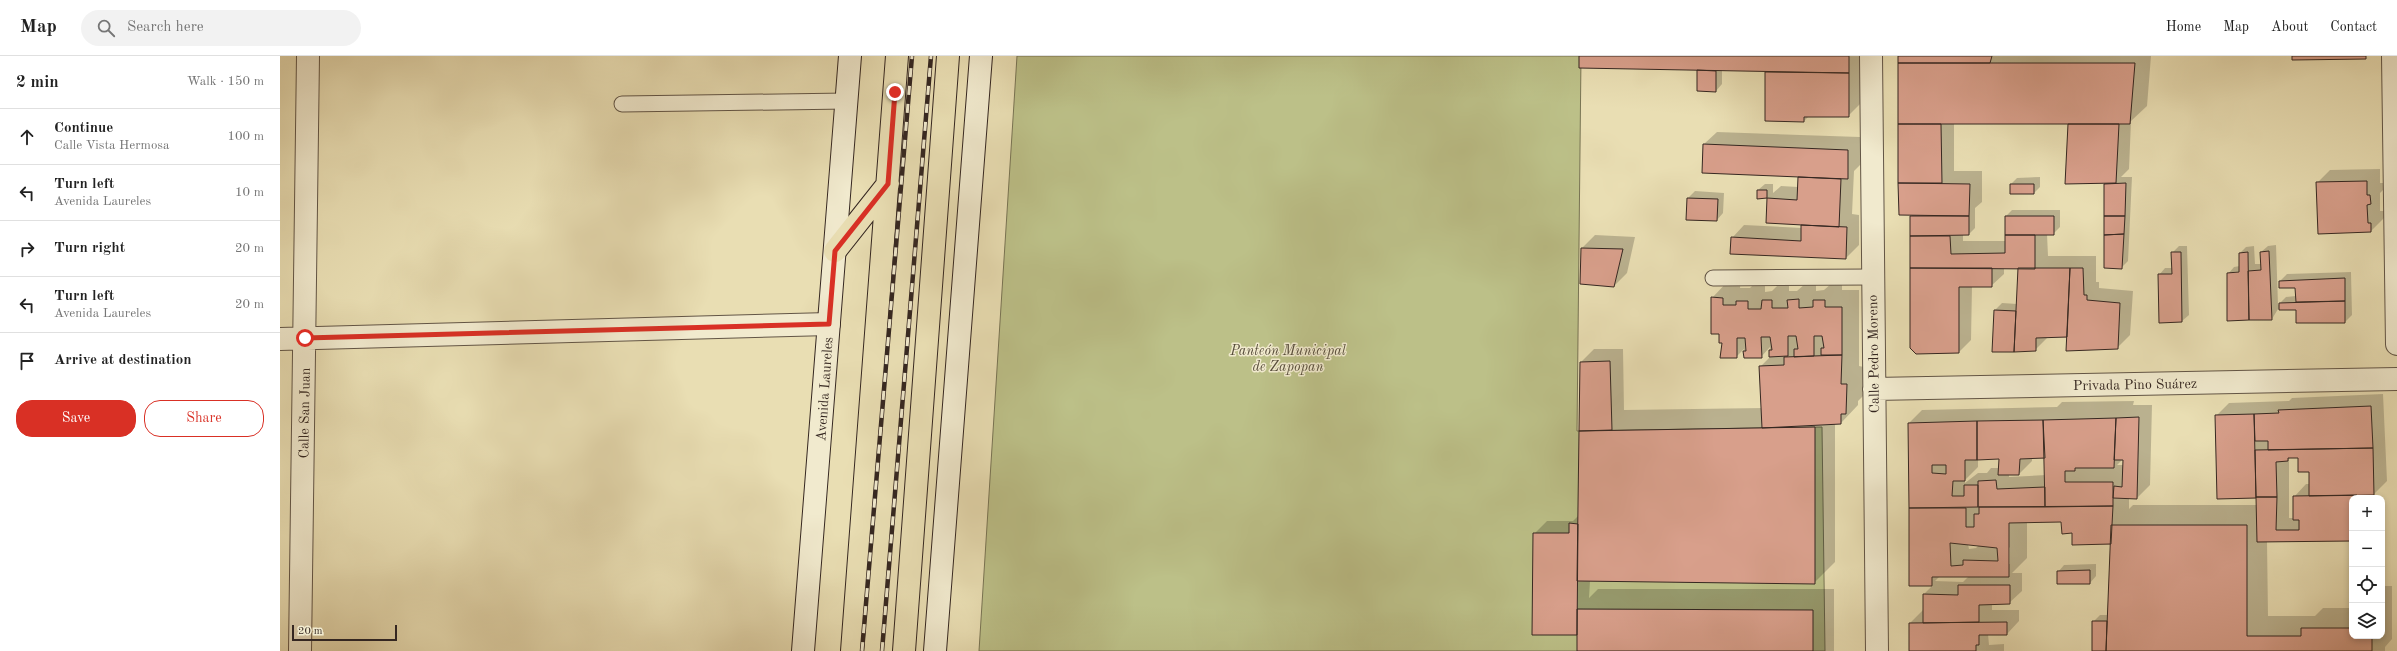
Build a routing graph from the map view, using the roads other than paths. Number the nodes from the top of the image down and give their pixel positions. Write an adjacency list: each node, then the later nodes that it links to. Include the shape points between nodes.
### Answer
1 (308, 56): 15 (street, Calle San Juan)
2 (850, 56): 8 (street, Avenida Laureles)
3 (898, 56): 10 (main road)
4 (948, 56): 23 (main road)
5 (981, 56): 24 (street)
6 (1871, 56): 12 (street, Calle Pedro Moreno)
7 (2393, 56): 17 (street)
8 (847, 101): 9 (lane); 11 (street, Avenida Laureles)
9 (622, 104)
10 (888, 184): 11 (main road); 22 (main road)
11 (835, 251): 14 (street, Avenida Laureles)
12 (1872, 277): 13 (lane); 19 (street, Calle Pedro Moreno)
13 (1713, 278)
14 (829, 324): 15 (street); 21 (street, Avenida Laureles)
15 (305, 338): 16 (street); 20 (street, Calle San Juan)
16 (280, 339)
17 (2397, 344)
18 (2397, 379): 19 (street, Privada Pino Suárez)
19 (1874, 389): 25 (street, Calle Pedro Moreno)
20 (300, 651)
21 (803, 651)
22 (852, 651)
23 (904, 651)
24 (934, 651)
25 (1877, 651)

